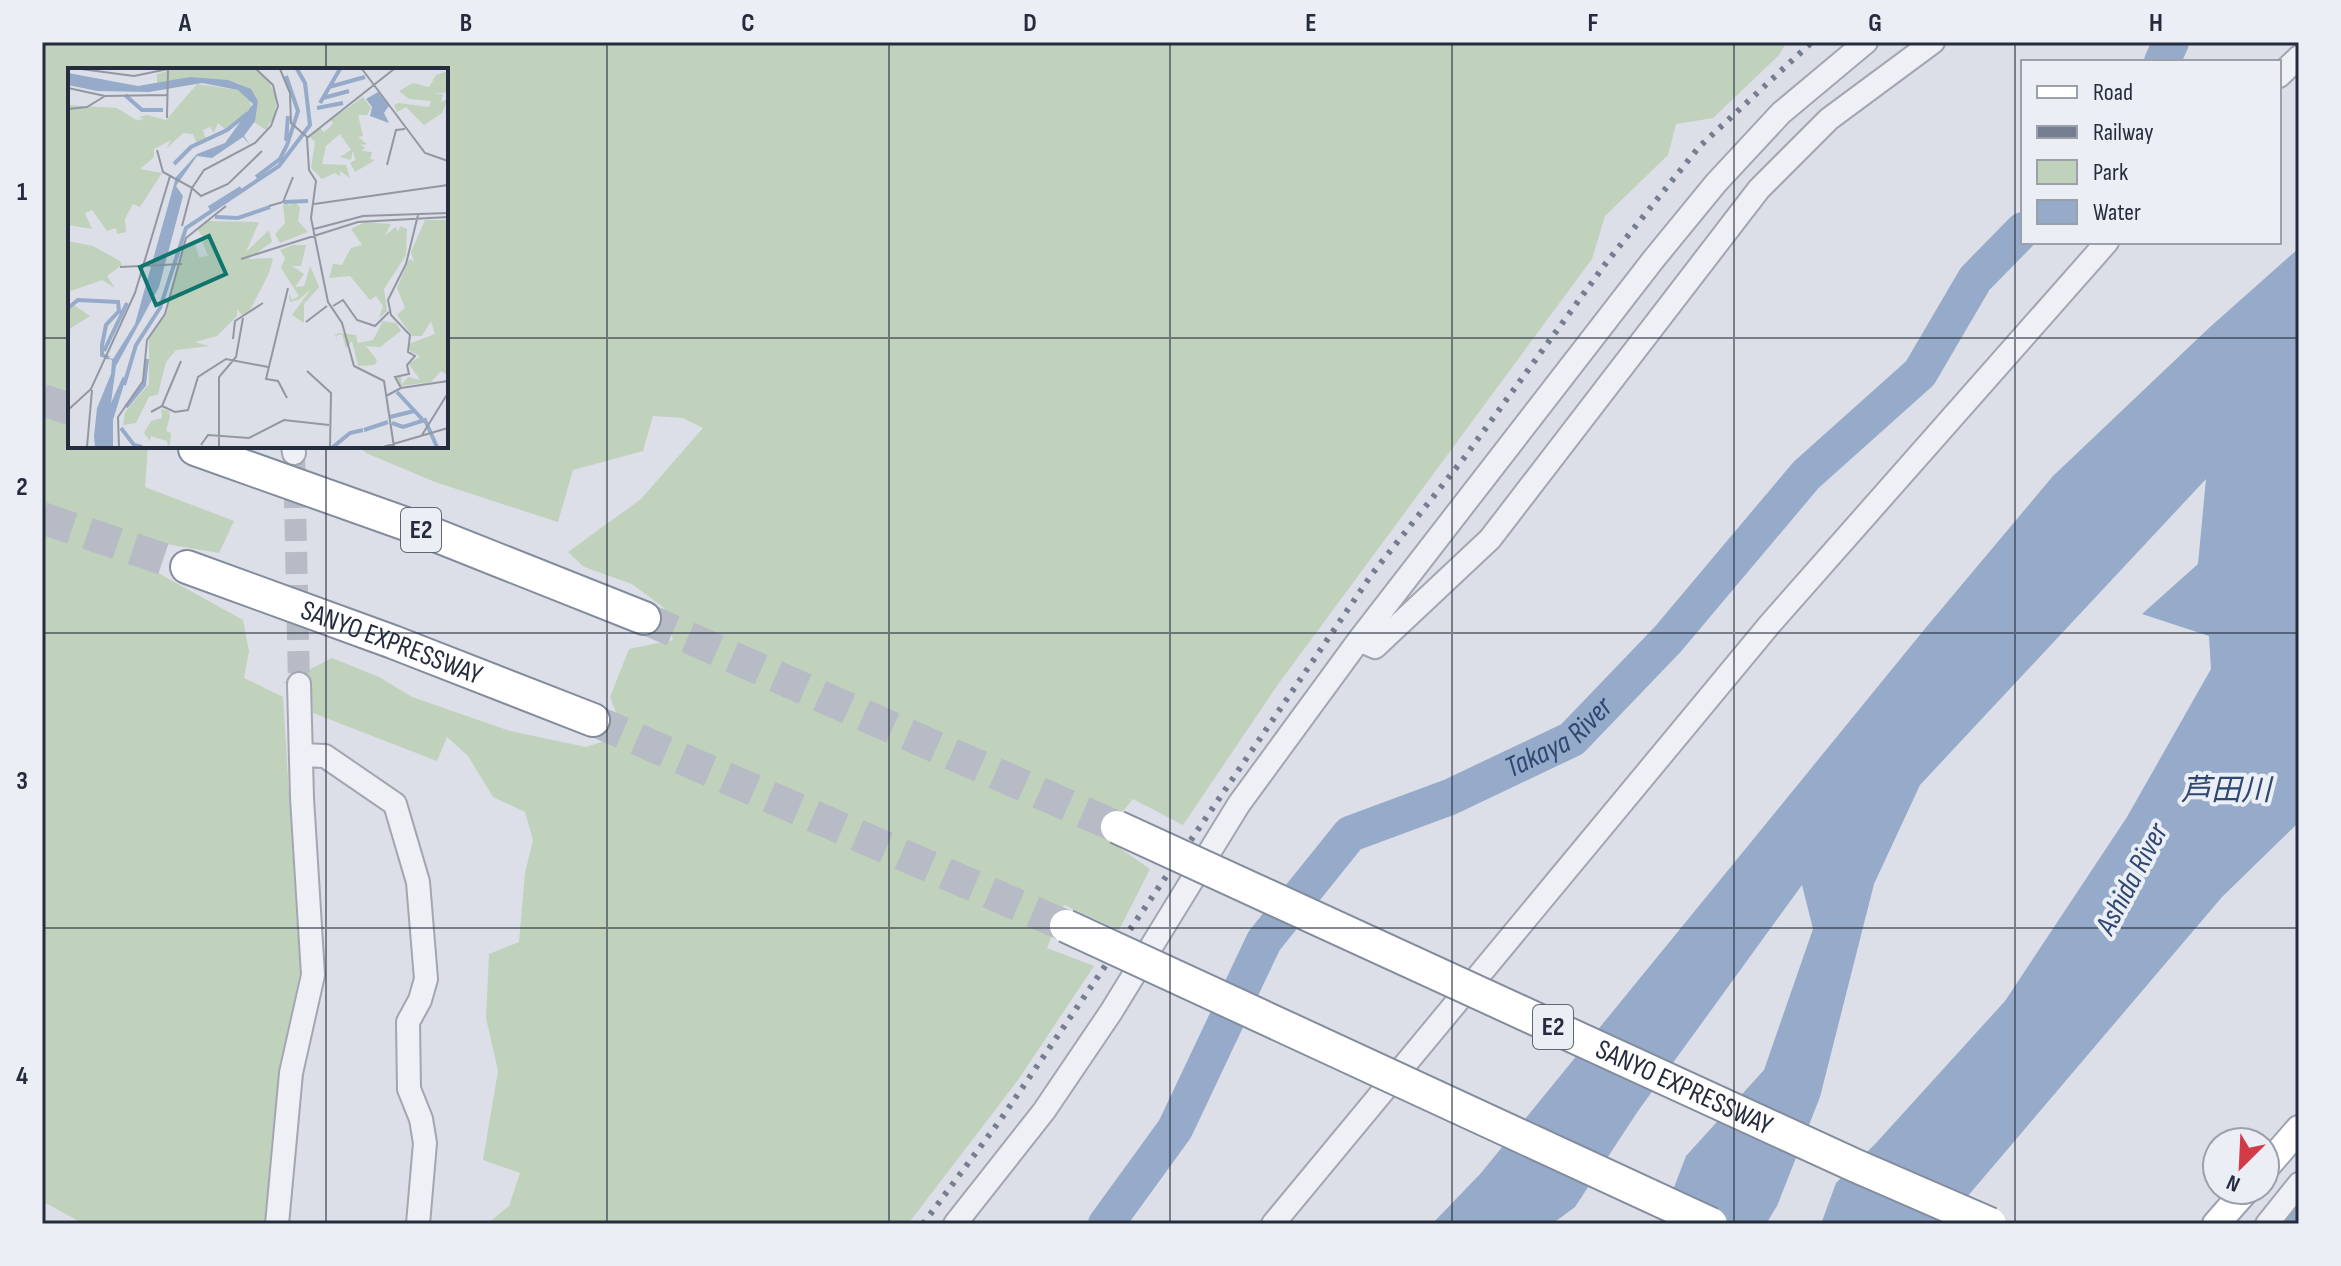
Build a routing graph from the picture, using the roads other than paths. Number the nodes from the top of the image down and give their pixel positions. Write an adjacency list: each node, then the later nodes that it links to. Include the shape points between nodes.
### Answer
1 (1866, 42): 9 (street, via 1781,113 1716,183)
2 (1933, 42): 9 (street, via 1829,119 1759,189 1490,539 1375,647)
3 (2299, 57): 4 (street)
4 (2281, 74)
5 (2105, 244): 22 (street, via 1770,624)
6 (195, 449): 8 (highway, E2, via 420,529)
7 (187, 567): 11 (highway, SANYO EXPRESSWAY)
8 (644, 618)
9 (1359, 640): 21 (street, via 1239,804 1044,1111)
10 (299, 684): 12 (street)
11 (593, 720)
12 (301, 755): 19 (street, via 313,975 291,1073); 20 (street, via 325,756 395,804 418,882 426,979 408,1022 409,1089 425,1143)
13 (1117, 827): 24 (highway, SANYO EXPRESSWAY / E2, bridge)
14 (1066, 926): 23 (highway, bridge)
15 (2299, 1129): 16 (main road)
16 (2281, 1150)
17 (2299, 1184): 26 (street)
18 (2232, 1206): 25 (main road)
19 (277, 1224)
20 (418, 1224)
21 (955, 1224)
22 (1273, 1224)
23 (1711, 1224)
24 (1990, 1224)
25 (2216, 1224)
26 (2267, 1224)

